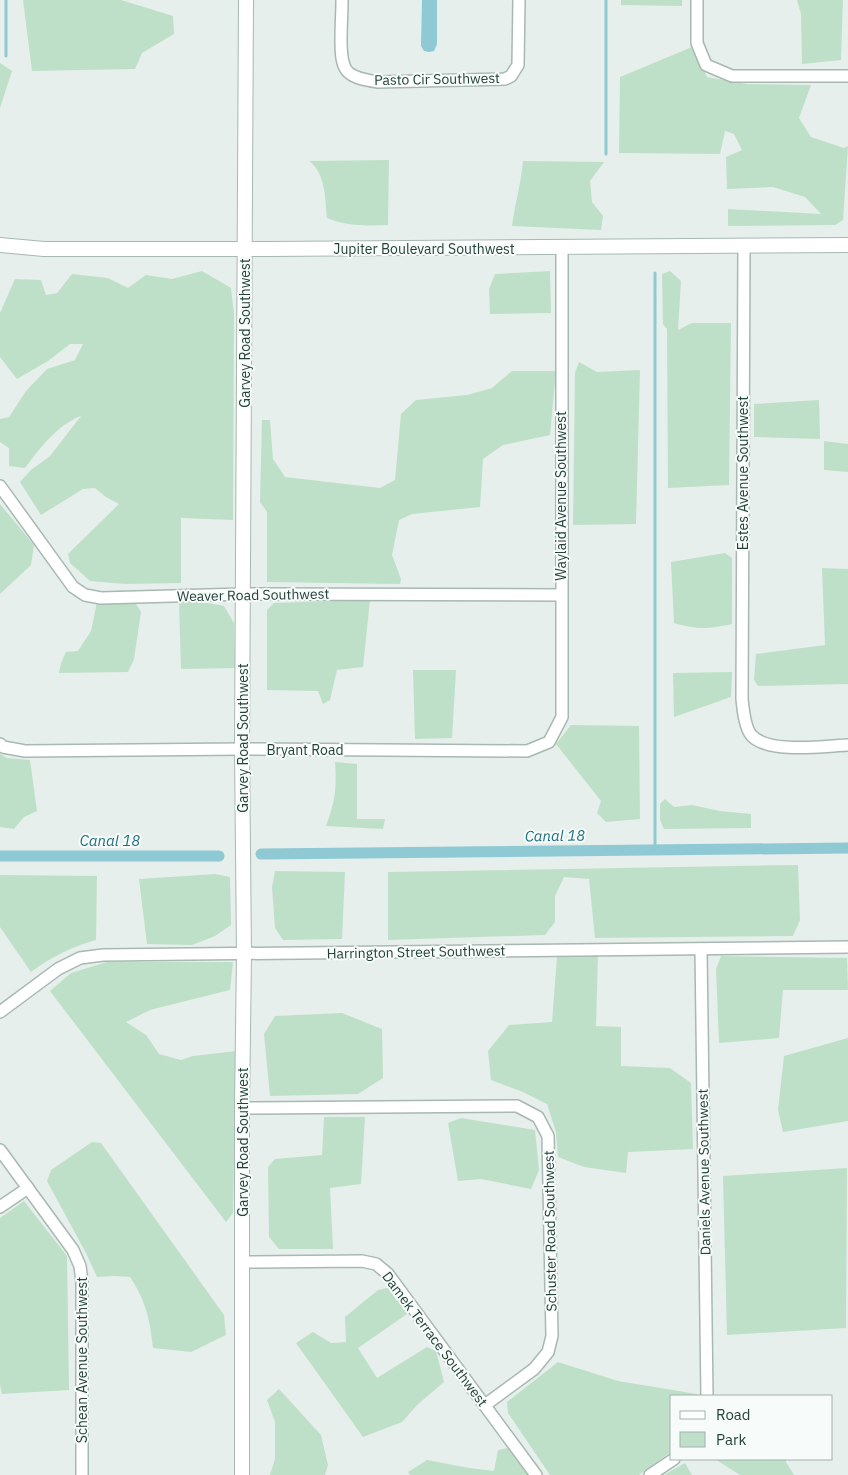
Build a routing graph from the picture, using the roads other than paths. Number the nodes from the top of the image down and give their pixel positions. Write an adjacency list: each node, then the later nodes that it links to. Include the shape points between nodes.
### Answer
1 (246, 0): 10 (street, Garvey Road Southwest)
2 (342, 0): 3 (street, Pasto Cir Southwest, via 341,62 360,79 378,82 505,79 518,65)
3 (519, 0)
4 (697, 0): 5 (street, via 697,43 706,64 732,76)
5 (848, 76)
6 (0, 245): 10 (street, Jupiter Boulevard Southwest, via 44,250)
7 (848, 245): 8 (street, Jupiter Boulevard Southwest)
8 (744, 246): 9 (street, Jupiter Boulevard Southwest); 16 (street, Estes Avenue Southwest, via 744,718 752,736 767,745)
9 (562, 248): 10 (street, Jupiter Boulevard Southwest); 13 (street, Waylaid Avenue Southwest)
10 (245, 250): 12 (street, Garvey Road Southwest)
11 (0, 486): 12 (street, Weaver Road Southwest, via 73,587 85,595 101,598)
12 (243, 594): 13 (street, Weaver Road Southwest); 17 (street, Garvey Road Southwest)
13 (561, 596): 14 (street, Waylaid Avenue Southwest, via 562,717)
14 (549, 742): 17 (street, Bryant Road, via 527,751)
15 (0, 744): 17 (street, Bryant Road, via 25,751)
16 (848, 745)
17 (242, 750): 20 (street, Garvey Road Southwest)
18 (848, 947): 19 (street, Harrington Street Southwest)
19 (701, 949): 20 (street, Harrington Street Southwest); 27 (street, Daniels Avenue Southwest)
20 (244, 954): 21 (street, Harrington Street Southwest, via 80,958 58,969); 22 (street, Garvey Road Southwest)
21 (0, 1012)
22 (242, 1108): 26 (street, Garvey Road Southwest); 28 (street, Schuster Road Southwest, via 517,1106 538,1117 548,1136 552,1336 548,1352 534,1369)
23 (0, 1150): 24 (street, Schean Avenue Southwest)
24 (28, 1188): 25 (street); 30 (street, Schean Avenue Southwest, via 73,1250 80,1266)
25 (0, 1207)
26 (243, 1262): 28 (street, Damek Terrace Southwest, via 362,1261 376,1264 388,1274); 31 (street, Garvey Road Southwest)
27 (707, 1395)
28 (485, 1405): 32 (street, Damek Terrace Southwest)
29 (672, 1460): 33 (street)
30 (82, 1475)
31 (242, 1475)
32 (536, 1475)
33 (650, 1475)

